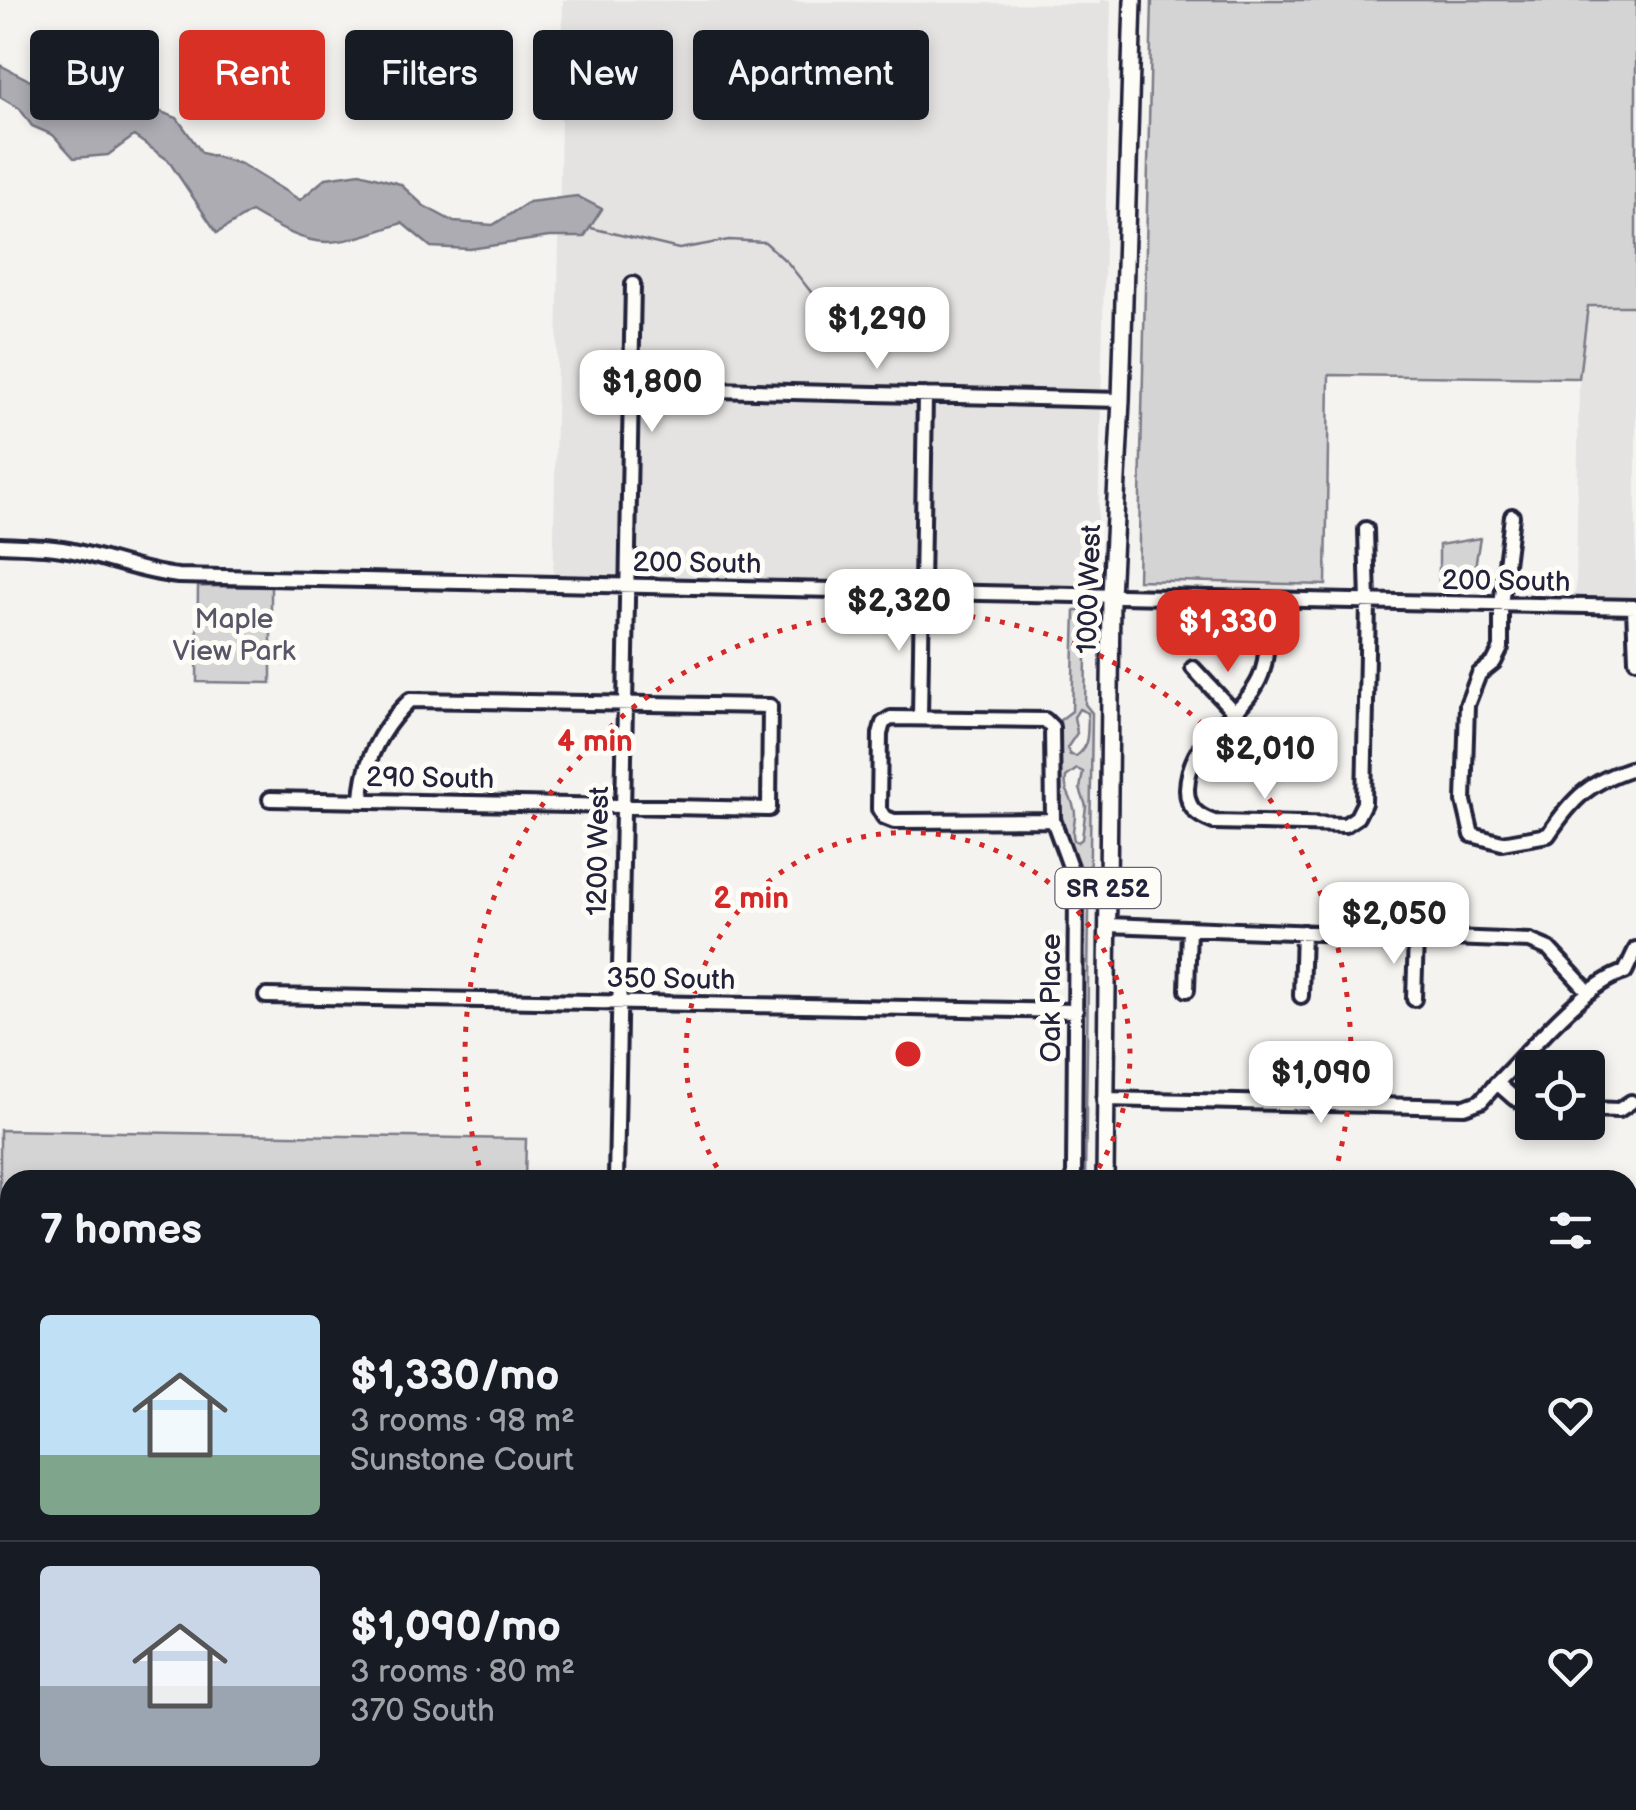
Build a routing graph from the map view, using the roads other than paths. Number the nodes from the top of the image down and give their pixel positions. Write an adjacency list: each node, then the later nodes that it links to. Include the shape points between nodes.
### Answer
1 (1133, 0): 5 (main road, 1000 West / SR 252)
2 (633, 284): 3 (street, 1200 West)
3 (632, 388): 4 (street); 9 (street, 1200 West)
4 (926, 395): 5 (street); 10 (street)
5 (1121, 400): 11 (main road, 1000 West / SR 252)
6 (1512, 516): 14 (street)
7 (1366, 529): 13 (street)
8 (0, 545): 9 (street, 200 South, via 78,552 178,576)
9 (626, 585): 10 (street, 200 South); 18 (street, 1200 West)
10 (921, 592): 11 (street, 200 South); 20 (street)
11 (1112, 596): 12 (street, 200 South); 26 (main road, 1000 West / SR 252)
12 (1266, 602): 13 (street, 200 South); 19 (street, via 1261,676)
13 (1368, 603): 14 (street, 200 South); 19 (street, via 1364,804 1357,818 1344,825 1214,822 1198,816 1188,803 1190,768)
14 (1501, 605): 15 (street, 200 South); 21 (street, via 1501,648 1479,674 1467,705 1464,802 1472,835 1502,844 1548,834 1584,789)
15 (1635, 608): 16 (street)
16 (1636, 660)
17 (1193, 668): 19 (street)
18 (624, 702): 23 (street, via 410,700 366,762); 24 (street, 1200 West); 24 (street, 290 South, via 770,706 769,809)
19 (1232, 710)
20 (920, 717): 25 (street, via 1045,720 1052,728); 25 (street, via 882,723 884,817)
21 (1636, 767)
22 (270, 799): 23 (street, 290 South)
23 (362, 801): 24 (street, 290 South)
24 (622, 805): 36 (street, 1200 West)
25 (1052, 820): 37 (street, Oak Place, via 1076,892)
26 (1108, 925): 27 (street); 40 (main road, 1000 West / SR 252)
27 (1188, 928): 28 (street); 31 (street)
28 (1302, 932): 29 (street); 34 (street)
29 (1416, 936): 32 (street, via 1540,943); 35 (street)
30 (1636, 949): 32 (street, via 1625,972)
31 (1187, 990)
32 (1589, 992): 38 (street)
33 (266, 996): 36 (street, 350 South)
34 (1301, 996)
35 (1414, 999)
36 (619, 1002): 37 (street, 350 South); 43 (street, 1200 West)
37 (1076, 1011): 44 (street, Oak Place)
38 (1496, 1082): 39 (street); 40 (street, via 1466,1107)
39 (1515, 1098)
40 (1104, 1099): 45 (main road, 1000 West / SR 252)
41 (1630, 1102): 42 (street)
42 (1605, 1110)
43 (616, 1170)
44 (1074, 1170)
45 (1104, 1170)

